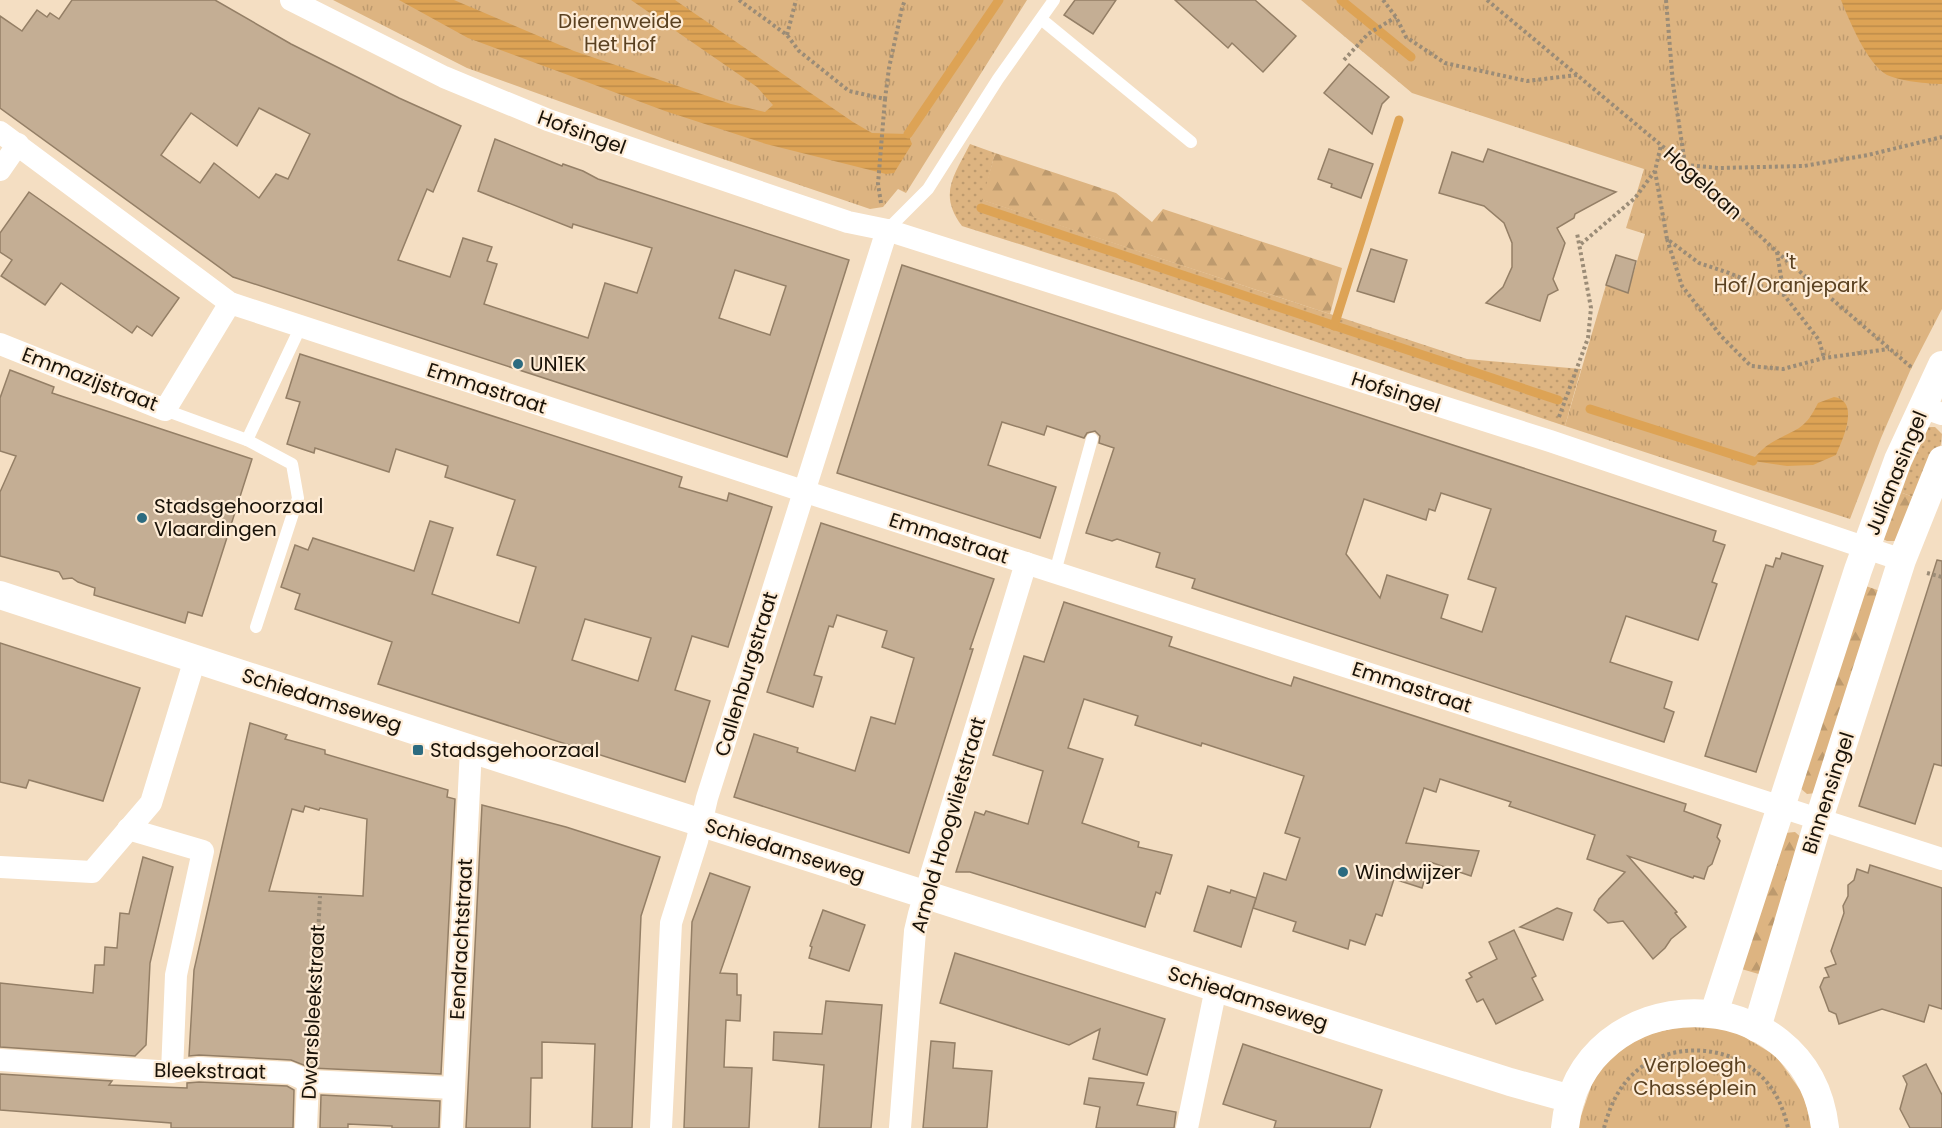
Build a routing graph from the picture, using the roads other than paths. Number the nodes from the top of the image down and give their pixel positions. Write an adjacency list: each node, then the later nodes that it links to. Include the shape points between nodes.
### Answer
1 (291, 0): 7 (street, Hofsingel, via 444,77 548,120 848,222)
2 (1054, 0): 3 (lane)
3 (1041, 19): 5 (lane); 7 (lane, via 928,189)
4 (9, 138): 6 (street); 8 (street, Emmastraat)
5 (1191, 142)
6 (0, 170)
7 (887, 230): 17 (street, Callenburgstraat); 18 (street, Hofsingel, via 1551,441)
8 (230, 303): 9 (street, Emmastraat); 12 (street, Emmazijstraat)
9 (301, 326): 15 (lane); 17 (street, Emmastraat)
10 (0, 344): 12 (street, Emmazijstraat)
11 (1929, 368): 13 (street, Julianasingel)
12 (165, 410): 15 (lane)
13 (1932, 411): 18 (street, Julianasingel, via 1898,460)
14 (1092, 439): 21 (lane)
15 (247, 440): 23 (lane, via 292,464 298,498)
16 (1942, 460): 19 (street, Julianasingel)
17 (803, 491): 20 (street, Emmastraat); 28 (street, Callenburgstraat)
18 (1866, 548): 19 (street, Hofsingel); 26 (street, Binnensingel)
19 (1902, 560): 27 (street, Binnensingel)
20 (1026, 563): 21 (street, Emmastraat); 32 (street, Arnold Hoogvlietstraat)
21 (1055, 572): 26 (street, Emmastraat)
22 (0, 596): 24 (street, Schiedamseweg)
23 (256, 627)
24 (195, 659): 25 (street, Schiedamseweg); 29 (street, via 151,802)
25 (471, 749): 28 (street, Schiedamseweg); 39 (street, Eendrachtstraat)
26 (1782, 806): 27 (street, Emmastraat); 34 (street, Binnensingel)
27 (1819, 819): 30 (street, Emmastraat); 35 (street, Binnensingel)
28 (701, 823): 32 (street, Schiedamseweg); 43 (street, Callenburgstraat, via 671,923)
29 (128, 828): 31 (street, via 92,872); 37 (street, via 204,850 176,975)
30 (1942, 859)
31 (0, 867)
32 (925, 895): 33 (street, Schiedamseweg); 44 (street, Arnold Hoogvlietstraat, via 915,931)
33 (1216, 988): 40 (street, Schiedamseweg); 45 (street)
34 (1714, 1013): 35 (street); 40 (street, via 1664,1016 1623,1034 1596,1056)
35 (1757, 1028): 47 (street, via 1783,1046 1803,1069 1817,1096)
36 (0, 1060): 37 (street, Bleekstraat)
37 (172, 1072): 38 (street, Bleekstraat, via 198,1068 290,1073)
38 (308, 1081): 39 (street, Bleekstraat); 41 (street, Dwarsbleekstraat)
39 (454, 1088): 42 (street, Eendrachtstraat)
40 (1571, 1099): 46 (street)
41 (306, 1128)
42 (452, 1128)
43 (662, 1128)
44 (900, 1128)
45 (1187, 1128)
46 (1565, 1128)
47 (1825, 1128)

